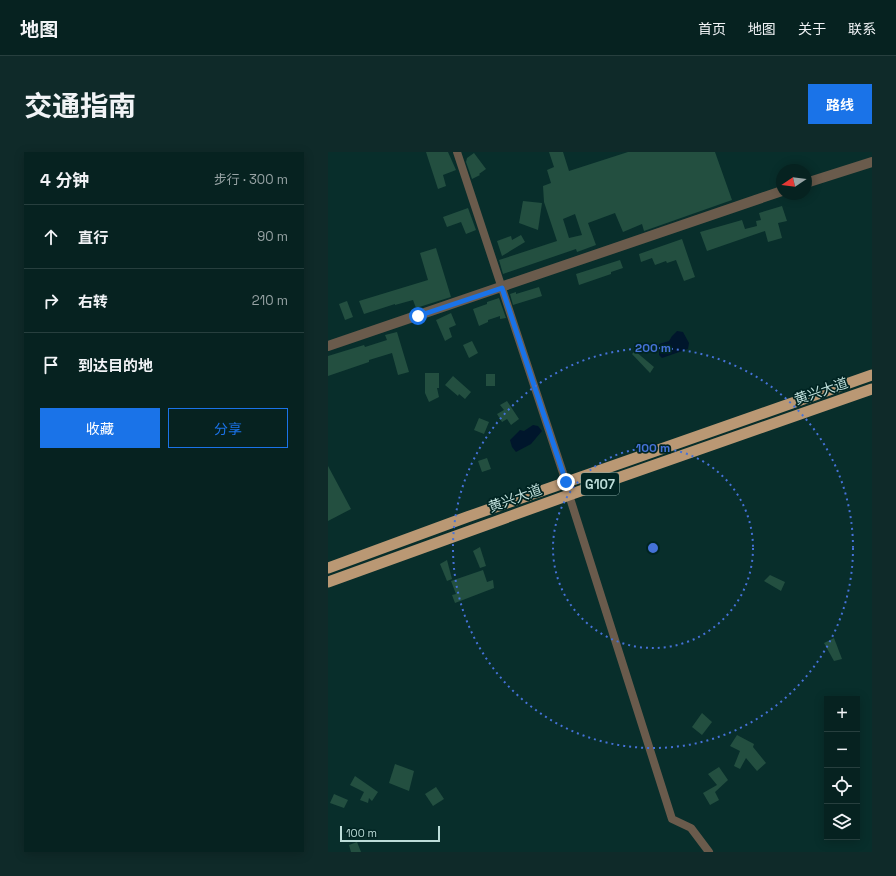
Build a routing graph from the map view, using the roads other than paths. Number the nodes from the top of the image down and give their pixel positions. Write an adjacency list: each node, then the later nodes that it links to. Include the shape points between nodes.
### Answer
1 (457, 152): 5 (street)
2 (872, 162): 3 (street)
3 (812, 181)
4 (776, 193): 5 (street)
5 (502, 288): 6 (street); 9 (street)
6 (328, 346)
7 (872, 375): 9 (highway, 黄兴大道 / G107)
8 (872, 389): 10 (highway, 黄兴大道 / G107)
9 (566, 482): 11 (highway, 黄兴大道 / G107)
10 (569, 495): 12 (highway, 黄兴大道 / G107); 13 (street, via 672,819 691,828)
11 (328, 568)
12 (328, 582)
13 (709, 852)

